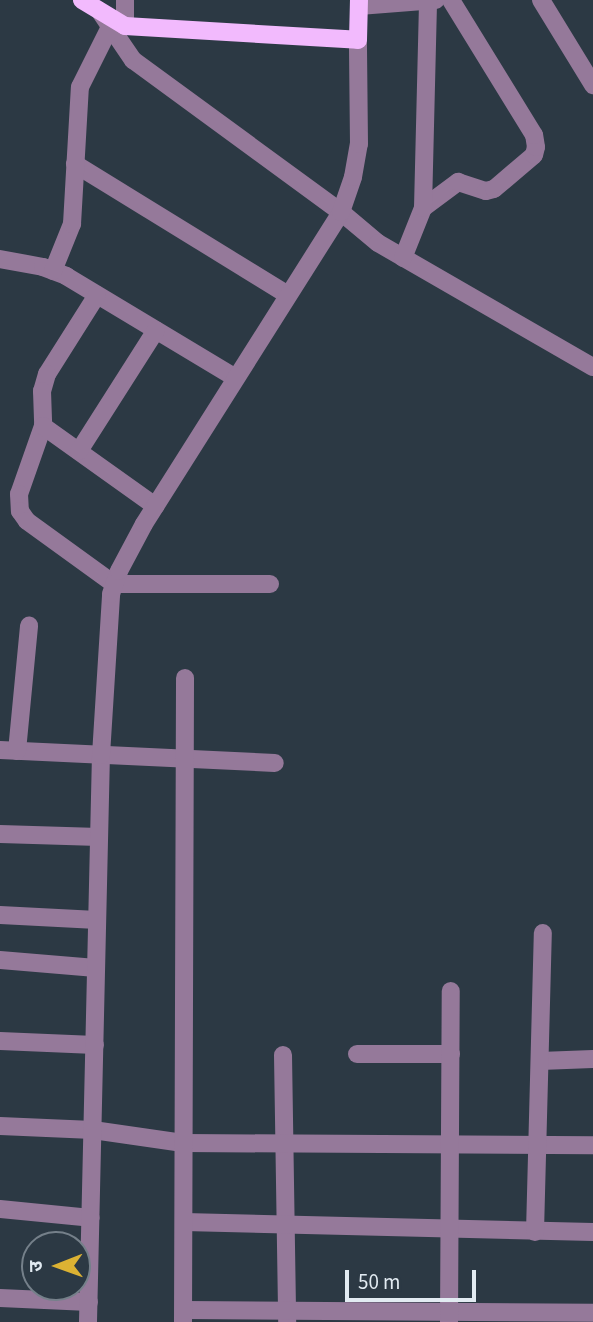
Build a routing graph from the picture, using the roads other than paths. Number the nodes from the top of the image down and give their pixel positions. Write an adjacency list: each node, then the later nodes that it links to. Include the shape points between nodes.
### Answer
1 (82, 0): 7 (main road)
2 (125, 0): 7 (street)
3 (451, 0): 11 (street, via 534,135 536,147 534,155 494,190 458,182)
4 (541, 0): 9 (street)
5 (432, 1): 6 (street); 11 (street)
6 (359, 3): 8 (main road)
7 (112, 22): 8 (main road); 10 (street, via 80,87); 12 (street, via 133,60)
8 (358, 40): 12 (street, via 359,144)
9 (593, 85)
10 (75, 164): 15 (street, via 72,224); 17 (street)
11 (423, 208): 13 (street)
12 (341, 212): 13 (street); 17 (street)
13 (403, 258): 19 (street)
14 (0, 259): 15 (street)
15 (52, 271): 16 (street)
16 (97, 295): 18 (street); 21 (street, via 47,374 42,391)
17 (288, 295): 20 (street)
18 (156, 330): 20 (street); 22 (street)
19 (593, 367)
20 (236, 378): 23 (street)
21 (43, 426): 22 (street); 24 (street, via 19,494 20,511 27,521)
22 (79, 451): 23 (street)
23 (155, 506): 24 (street)
24 (114, 584): 25 (street); 29 (street)
25 (270, 584)
26 (29, 626): 28 (street)
27 (185, 678): 30 (street)
28 (8, 751): 29 (street)
29 (101, 755): 30 (street); 33 (street)
30 (182, 759): 31 (street); 49 (street)
31 (275, 763)
32 (0, 834): 33 (street)
33 (99, 837): 35 (street)
34 (0, 915): 35 (street)
35 (97, 920): 38 (street)
36 (543, 933): 46 (street)
37 (0, 960): 38 (street)
38 (96, 968): 41 (street)
39 (451, 991): 43 (street)
40 (0, 1041): 41 (street)
41 (94, 1045): 48 (street)
42 (356, 1054): 43 (street)
43 (451, 1054): 51 (street)
44 (283, 1055): 50 (street)
45 (593, 1059): 46 (street)
46 (540, 1061): 53 (street)
47 (0, 1126): 48 (street)
48 (93, 1130): 49 (street); 55 (street)
49 (183, 1143): 50 (street); 56 (street)
50 (284, 1143): 51 (street); 57 (street)
51 (450, 1145): 53 (street); 58 (street)
52 (593, 1145): 53 (street)
53 (538, 1146): 60 (street)
54 (0, 1209): 55 (street)
55 (91, 1219): 62 (street)
56 (184, 1222): 57 (street); 64 (street)
57 (285, 1225): 58 (street); 65 (street)
58 (450, 1230): 60 (street); 66 (street)
59 (593, 1232): 60 (street)
60 (535, 1233)
61 (0, 1298): 62 (street)
62 (89, 1302): 67 (street)
63 (593, 1313): 66 (street)
64 (184, 1316): 65 (street)
65 (286, 1317): 66 (street)
66 (449, 1318)
67 (88, 1322)

